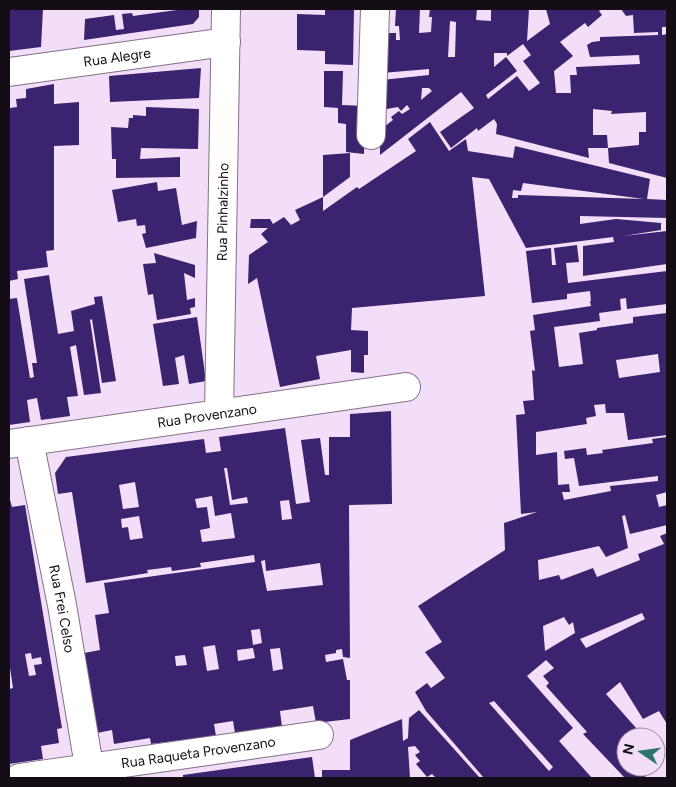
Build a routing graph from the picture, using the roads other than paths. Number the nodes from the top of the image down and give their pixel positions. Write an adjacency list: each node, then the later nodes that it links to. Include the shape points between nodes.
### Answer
1 (226, 9): 3 (street, Rua Pinhalzinho)
2 (375, 9): 5 (street)
3 (226, 42): 4 (street, Rua Alegre); 7 (street, Rua Pinhalzinho)
4 (9, 72)
5 (371, 135)
6 (406, 386): 7 (street, Rua Provenzano)
7 (219, 414): 8 (street, Rua Provenzano)
8 (19, 442): 10 (street, Rua Frei Celso, via 62,605)
9 (319, 735): 10 (street, Rua Raqueta Provenzano)
10 (90, 773): 11 (street, Rua Raqueta Provenzano)
11 (18, 778)

